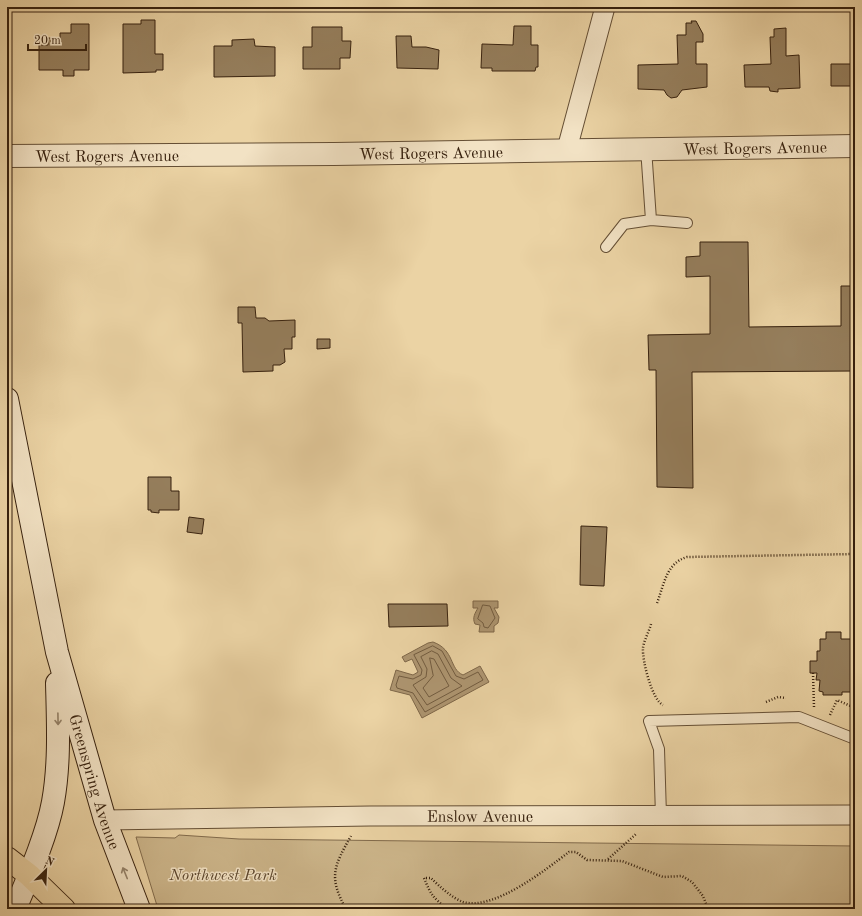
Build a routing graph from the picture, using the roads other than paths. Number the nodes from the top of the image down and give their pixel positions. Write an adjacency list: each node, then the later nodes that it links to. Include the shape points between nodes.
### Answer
1 (605, 7): 4 (street)
2 (855, 146): 3 (street, West Rogers Avenue)
3 (646, 148): 4 (street, West Rogers Avenue); 6 (lane)
4 (567, 149): 5 (street, West Rogers Avenue, via 334,154)
5 (7, 156)
6 (651, 220): 7 (lane); 8 (lane, via 624,224)
7 (687, 223)
8 (606, 247)
9 (7, 399): 10 (street, Greenspring Avenue)
10 (57, 652): 14 (street, Greenspring Avenue); 16 (street, Greenspring Avenue, one-way to 16, via 57,774 52,804)
11 (855, 738): 13 (lane, via 799,717 649,721 659,750)
12 (855, 814): 13 (street, Enslow Avenue)
13 (657, 816): 14 (street, Enslow Avenue, via 363,816)
14 (105, 820): 19 (street, Greenspring Avenue, one-way to 14)
15 (7, 858): 16 (main road)
16 (29, 875): 17 (street, Greenspring Avenue); 18 (main road)
17 (15, 909)
18 (64, 909)
19 (140, 909)

